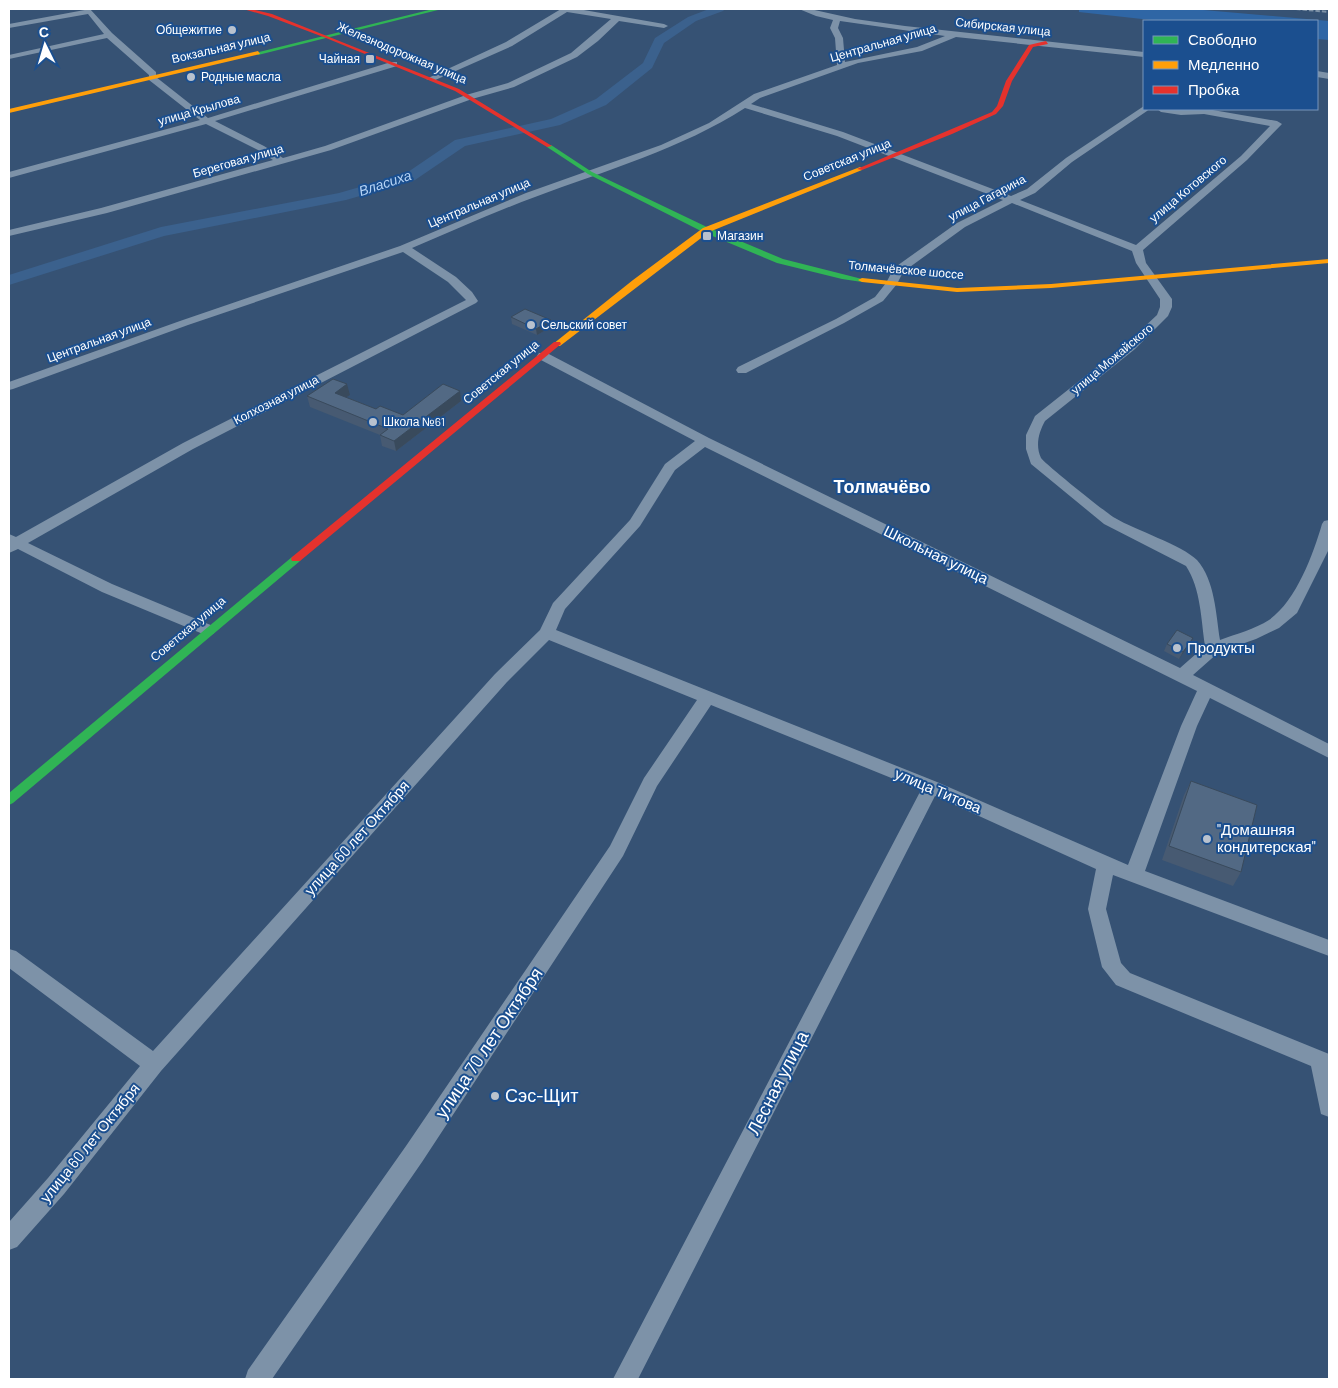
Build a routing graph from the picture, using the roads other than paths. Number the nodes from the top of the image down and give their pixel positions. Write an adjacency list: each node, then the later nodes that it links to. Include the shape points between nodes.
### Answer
1 (246, 9): 13 (street, Железнодорожная улица)
2 (440, 9): 13 (street, Вокзальная улица)
3 (566, 9): 8 (street); 20 (street, via 509,44)
4 (803, 9): 7 (street, Сибирская улица, via 807,13)
5 (93, 10): 9 (street); 12 (street)
6 (637, 12): 8 (street, Береговая улица)
7 (837, 18): 11 (street, Сибирская улица); 18 (street, via 834,28 839,38)
8 (620, 19): 10 (street); 21 (street, Береговая улица, via 574,55 511,85)
9 (9, 26)
10 (664, 26)
11 (954, 34): 14 (street, Сибирская улица); 18 (street, Центральная улица, via 919,49)
12 (109, 36): 16 (street); 19 (street, via 153,74)
13 (328, 37): 17 (street, Железнодорожная улица); 19 (street, Вокзальная улица)
14 (1046, 43): 15 (street, Сибирская улица); 28 (street, Советская улица, via 1031,46 994,113)
15 (1143, 54)
16 (9, 57)
17 (394, 64): 20 (street, Железнодорожная улица); 26 (street, улица Крылова)
18 (841, 67): 22 (street, Центральная улица, via 757,96)
19 (152, 78): 25 (street, Вокзальная улица); 26 (street)
20 (430, 79): 21 (street, Железнодорожная улица)
21 (469, 97): 27 (street, Железнодорожная улица); 29 (street, Береговая улица, via 328,148)
22 (743, 104): 28 (street); 30 (street, Центральная улица, via 712,125 664,147)
23 (1143, 110): 32 (street, улица Гагарина, via 1069,160 1031,191)
24 (1168, 110): 36 (street, улица Котовского, via 1204,112 1277,124 1244,158)
25 (9, 111)
26 (207, 122): 29 (street); 31 (street, улица Крылова)
27 (541, 140): 30 (street, Толмачёвское шоссе)
28 (897, 155): 32 (street); 33 (street, Советская улица)
29 (281, 161): 34 (street, Береговая улица, via 103,211)
30 (590, 174): 33 (street, Толмачёвское шоссе); 35 (street, Центральная улица, via 530,195)
31 (9, 175)
32 (1013, 200): 36 (street); 39 (street, улица Гагарина, via 962,225 898,270)
33 (706, 230): 39 (street, Толмачёвское шоссе, via 780,262 842,277); 40 (street, Советская улица)
34 (9, 233)
35 (404, 248): 42 (street, Центральная улица); 45 (street, Колхозная улица, via 462,288 472,301 188,446)
36 (1136, 250): 38 (street, via 1141,263)
37 (1329, 261): 38 (street, Толмачёвское шоссе)
38 (1152, 276): 39 (street, Толмачёвское шоссе, via 1051,286 957,290); 48 (street, улица Можайского, via 1166,299 1162,316 1131,346 1040,419 1031,434 1031,448 1036,461 1109,521 1191,563 1199,575 1206,599)
39 (891, 284): 41 (street, улица Гагарина, via 879,298 848,317)
40 (543, 356): 43 (street, Школьная улица); 46 (street, Советская улица)
41 (742, 370)
42 (9, 386)
43 (704, 441): 47 (street, улица 60 лет Октября, via 670,467 635,523 558,607); 49 (street, Школьная улица)
44 (1329, 524): 48 (street, via 1322,549 1292,609 1274,624)
45 (11, 544): 46 (street)
46 (208, 630): 54 (street, Советская улица)
47 (546, 633): 51 (street, улица Титова); 60 (street, улица 60 лет Октября, via 500,678)
48 (1213, 648): 49 (street)
49 (1182, 676): 50 (street, Школьная улица)
50 (1206, 689): 52 (street, Школьная улица); 56 (street)
51 (707, 698): 53 (street, улица Титова); 63 (street, улица 70 лет Октября, via 650,783 611,859 414,1154)
52 (1329, 752)
53 (931, 787): 55 (street, улица Титова); 64 (street, Лесная улица)
54 (9, 800)
55 (1106, 865): 56 (street, улица Титова); 59 (street, via 1097,908 1112,967 1123,978)
56 (1134, 875): 57 (street, улица Титова)
57 (1329, 948)
58 (9, 957): 60 (street)
59 (1324, 1062): 61 (street)
60 (154, 1064): 62 (street, улица 60 лет Октября)
61 (1329, 1107)
62 (9, 1240)
63 (257, 1379)
64 (624, 1379)

